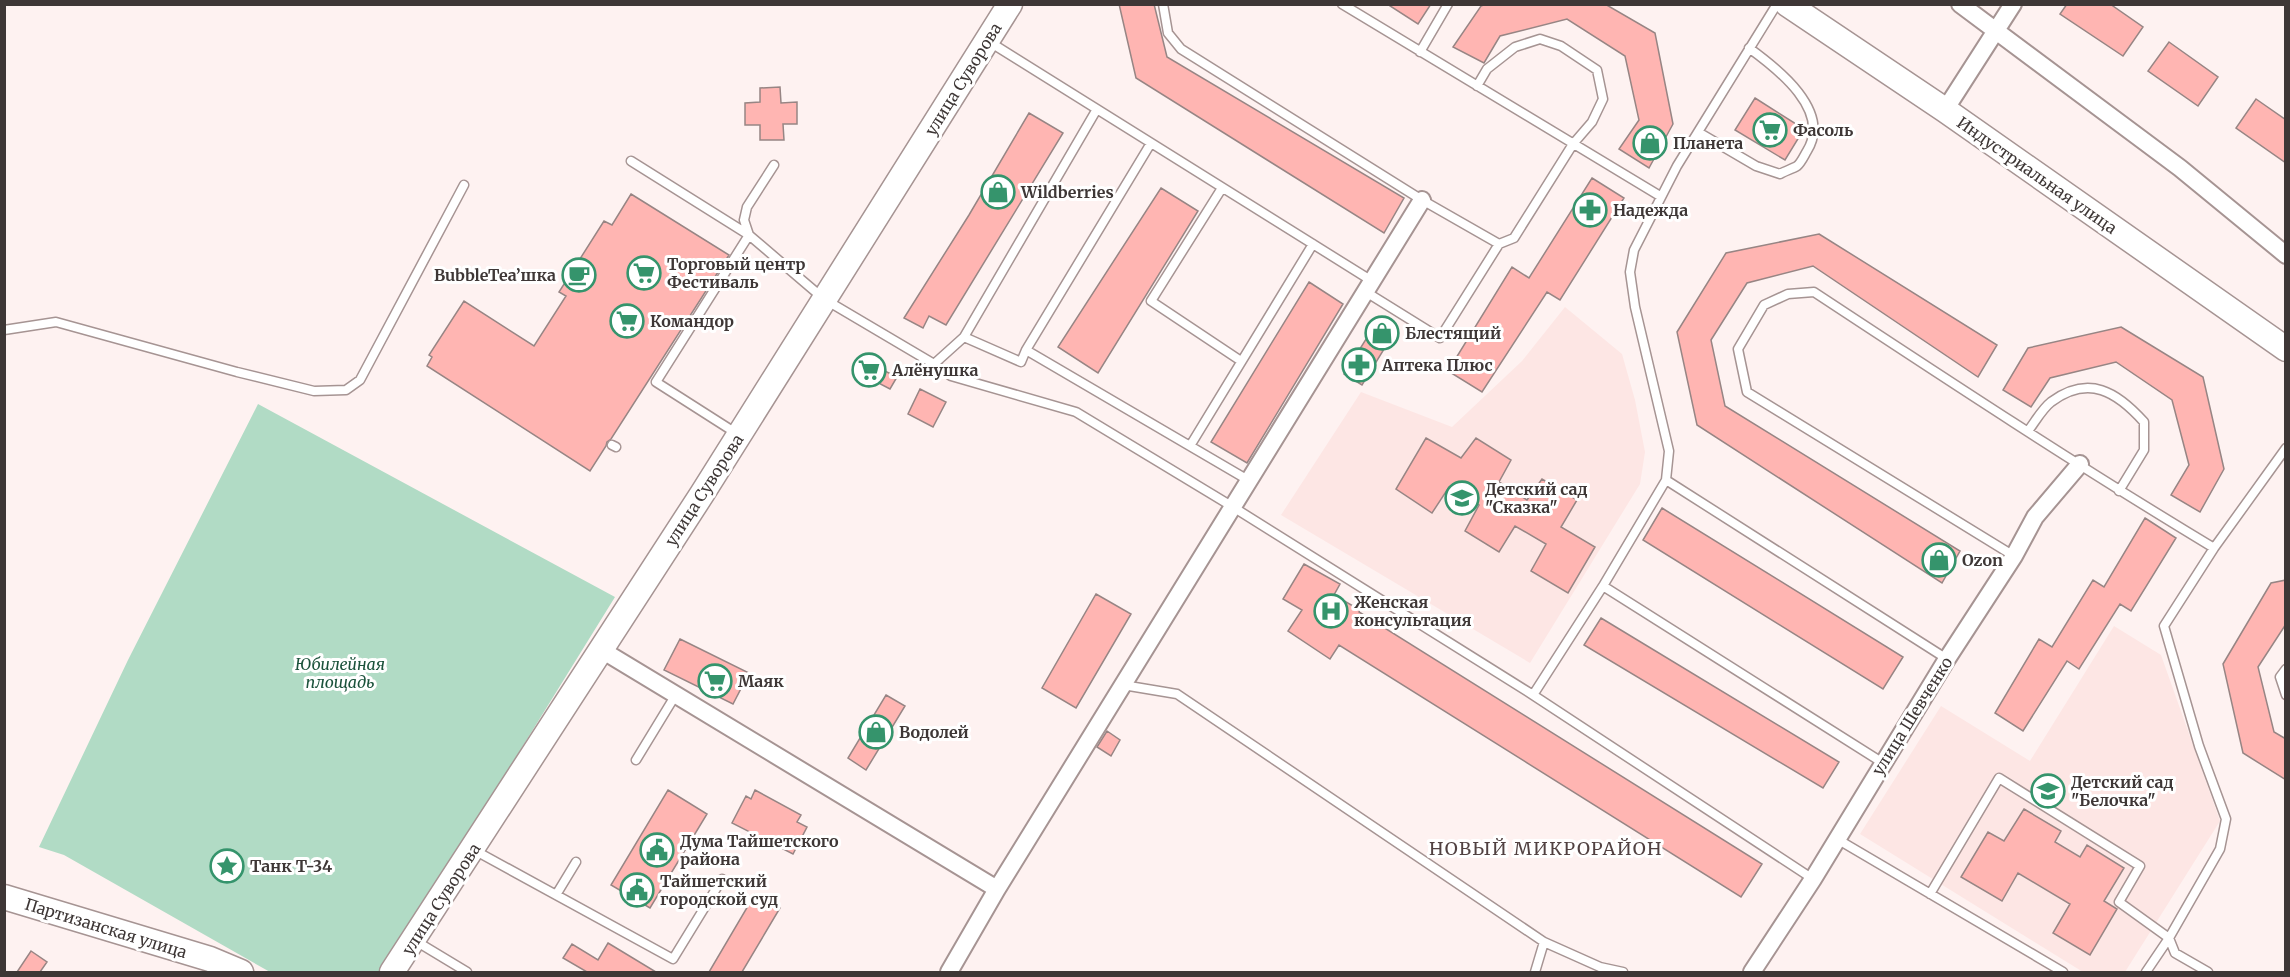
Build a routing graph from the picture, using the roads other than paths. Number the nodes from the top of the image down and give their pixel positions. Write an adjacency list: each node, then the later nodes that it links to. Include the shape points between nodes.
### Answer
1 (1010, 4): 10 (street, улица Суворова)
2 (1163, 4): 24 (lane, via 1168,33 1181,49)
3 (1342, 4): 12 (lane)
4 (1449, 4): 12 (lane)
5 (1777, 4): 11 (lane)
6 (1787, 4): 15 (street, Индустриальная улица)
7 (1960, 4): 9 (street)
8 (2013, 4): 9 (street)
9 (1997, 31): 15 (street); 28 (street, via 2180,168)
10 (987, 40): 14 (lane); 30 (street, улица Суворова)
11 (1749, 48): 16 (lane); 16 (lane, via 1798,91 1814,119 1814,141 1799,165 1780,174 1756,166)
12 (1420, 52): 13 (lane)
13 (1477, 86): 18 (lane); 18 (lane, via 1487,69 1515,47 1540,39 1561,46 1597,70 1603,99 1592,122)
14 (1097, 109): 17 (lane); 32 (lane)
15 (1945, 110): 33 (street, Индустриальная улица)
16 (1698, 132): 23 (lane)
17 (1151, 143): 22 (lane); 34 (lane)
18 (1573, 144): 23 (lane); 27 (lane, via 1514,238)
19 (631, 161): 25 (lane)
20 (774, 165): 25 (lane, via 747,207 744,220)
21 (464, 185): 31 (lane, via 360,380 346,390 314,391 56,322)
22 (1222, 188): 26 (lane); 35 (lane, via 1151,301)
23 (1660, 196): 43 (lane, via 1634,250 1630,272 1669,451)
24 (1422, 200): 27 (lane); 29 (street)
25 (749, 235): 30 (lane); 38 (lane, via 656,382)
26 (1313, 244): 29 (lane); 35 (lane)
27 (1499, 244): 29 (lane, via 1440,338)
28 (2286, 255)
29 (1369, 286): 42 (street)
30 (824, 299): 36 (lane); 38 (street, улица Суворова)
31 (4, 330)
32 (964, 337): 34 (lane, via 1021,362); 36 (lane)
33 (2286, 349)
34 (1026, 350): 39 (lane)
35 (1241, 361): 39 (lane)
36 (934, 364): 45 (lane, via 951,376 1077,412)
37 (2028, 431): 41 (lane); 44 (lane, via 2050,403 2073,389 2098,387 2129,405 2144,422 2144,450); 47 (lane, via 1814,292 1788,294 1764,305 1738,350 1747,392)
38 (739, 435): 49 (street, улица Суворова)
39 (1190, 446): 42 (lane)
40 (2286, 448): 46 (lane)
41 (2080, 464): 44 (lane); 47 (street, улица Шевченко, via 2035,517)
42 (1248, 480): 45 (street)
43 (1666, 480): 48 (lane); 50 (lane)
44 (2119, 491): 46 (lane)
45 (1233, 507): 52 (street); 53 (lane)
46 (2214, 548): 67 (lane, via 2164,626 2199,746 2226,819 2220,849)
47 (2014, 556): 50 (street, улица Шевченко)
48 (1603, 586): 53 (lane); 57 (lane)
49 (600, 649): 55 (street); 59 (street, улица Суворова)
50 (1947, 659): 57 (street, улица Шевченко)
51 (2286, 669): 54 (lane, via 2280,677)
52 (1123, 685): 63 (street); 69 (lane, via 1177,694)
53 (1533, 695): 62 (lane)
54 (2286, 695)
55 (675, 696): 56 (lane); 63 (street)
56 (636, 760)
57 (1883, 763): 58 (street, улица Шевченко)
58 (1837, 839): 62 (street, улица Шевченко); 64 (lane)
59 (473, 849): 65 (lane); 68 (street, улица Суворова)
60 (576, 862): 65 (lane)
61 (722, 879): 65 (lane, via 673,959)
62 (1813, 879): 76 (street, улица Шевченко)
63 (997, 889): 73 (street)
64 (1930, 894): 67 (lane, via 1998,778 2140,866 2119,902); 77 (lane)
65 (556, 895)
66 (4, 897): 70 (street, Партизанская улица, via 210,958)
67 (2169, 938): 78 (lane); 79 (lane, via 2175,953)
68 (413, 940): 71 (street, улица Суворова); 72 (lane)
69 (1544, 942): 74 (lane); 75 (lane, via 1600,967)
70 (241, 972)
71 (392, 972)
72 (466, 972)
73 (948, 972)
74 (1535, 972)
75 (1623, 972)
76 (1752, 972)
77 (2063, 972)
78 (2146, 972)
79 (2208, 972)

